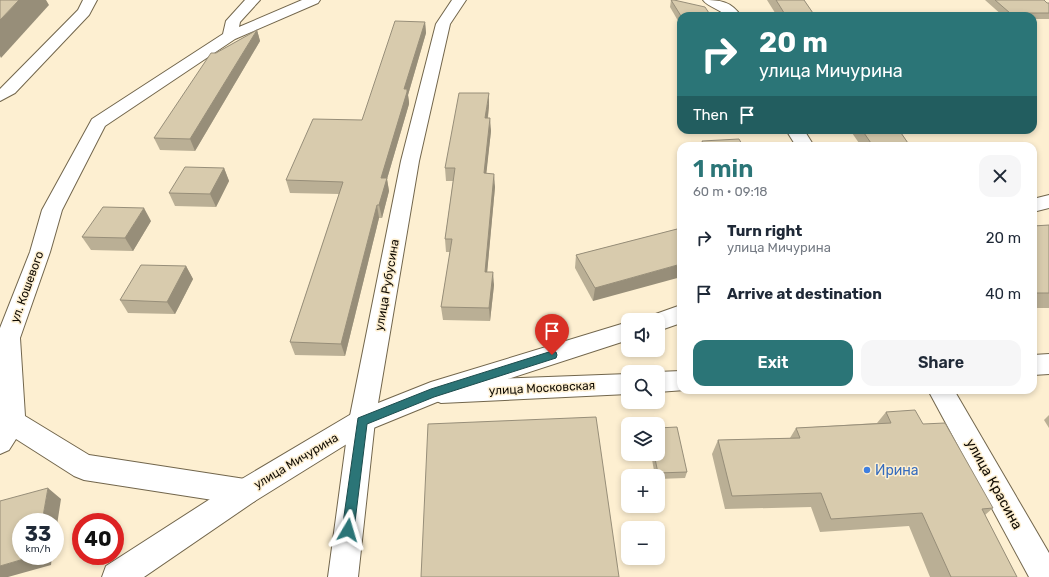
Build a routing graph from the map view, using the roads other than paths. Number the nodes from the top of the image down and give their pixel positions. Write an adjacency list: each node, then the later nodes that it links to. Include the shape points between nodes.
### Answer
1 (90, 0): 8 (street, via 84,12 9,90)
2 (252, 0): 7 (street, via 232,21)
3 (313, 0): 7 (street, ул. Кошевого)
4 (459, 0): 21 (street, улица Рубусина, via 443,24 410,161)
5 (710, 0): 6 (street)
6 (730, 12)
7 (230, 36): 22 (street, ул. Кошевого, via 98,123 52,210 40,252 8,338)
8 (0, 96)
9 (1049, 201): 10 (street)
10 (1037, 205)
11 (677, 315): 12 (street)
12 (665, 320)
13 (621, 333): 19 (street, улица Мичурина)
14 (1049, 364): 15 (street)
15 (1037, 365)
16 (677, 381): 17 (street)
17 (665, 382)
18 (621, 384): 19 (street, улица Московская)
19 (431, 393): 21 (street, улица Мичурина)
20 (943, 394): 26 (street, улица Красина)
21 (362, 421): 23 (street, улица Мичурина); 25 (street, улица Рубусина)
22 (6, 432): 23 (street, ул. Кошевого, via 84,467)
23 (245, 492): 24 (street, улица Мичурина)
24 (117, 577)
25 (343, 577)
26 (1046, 577)

